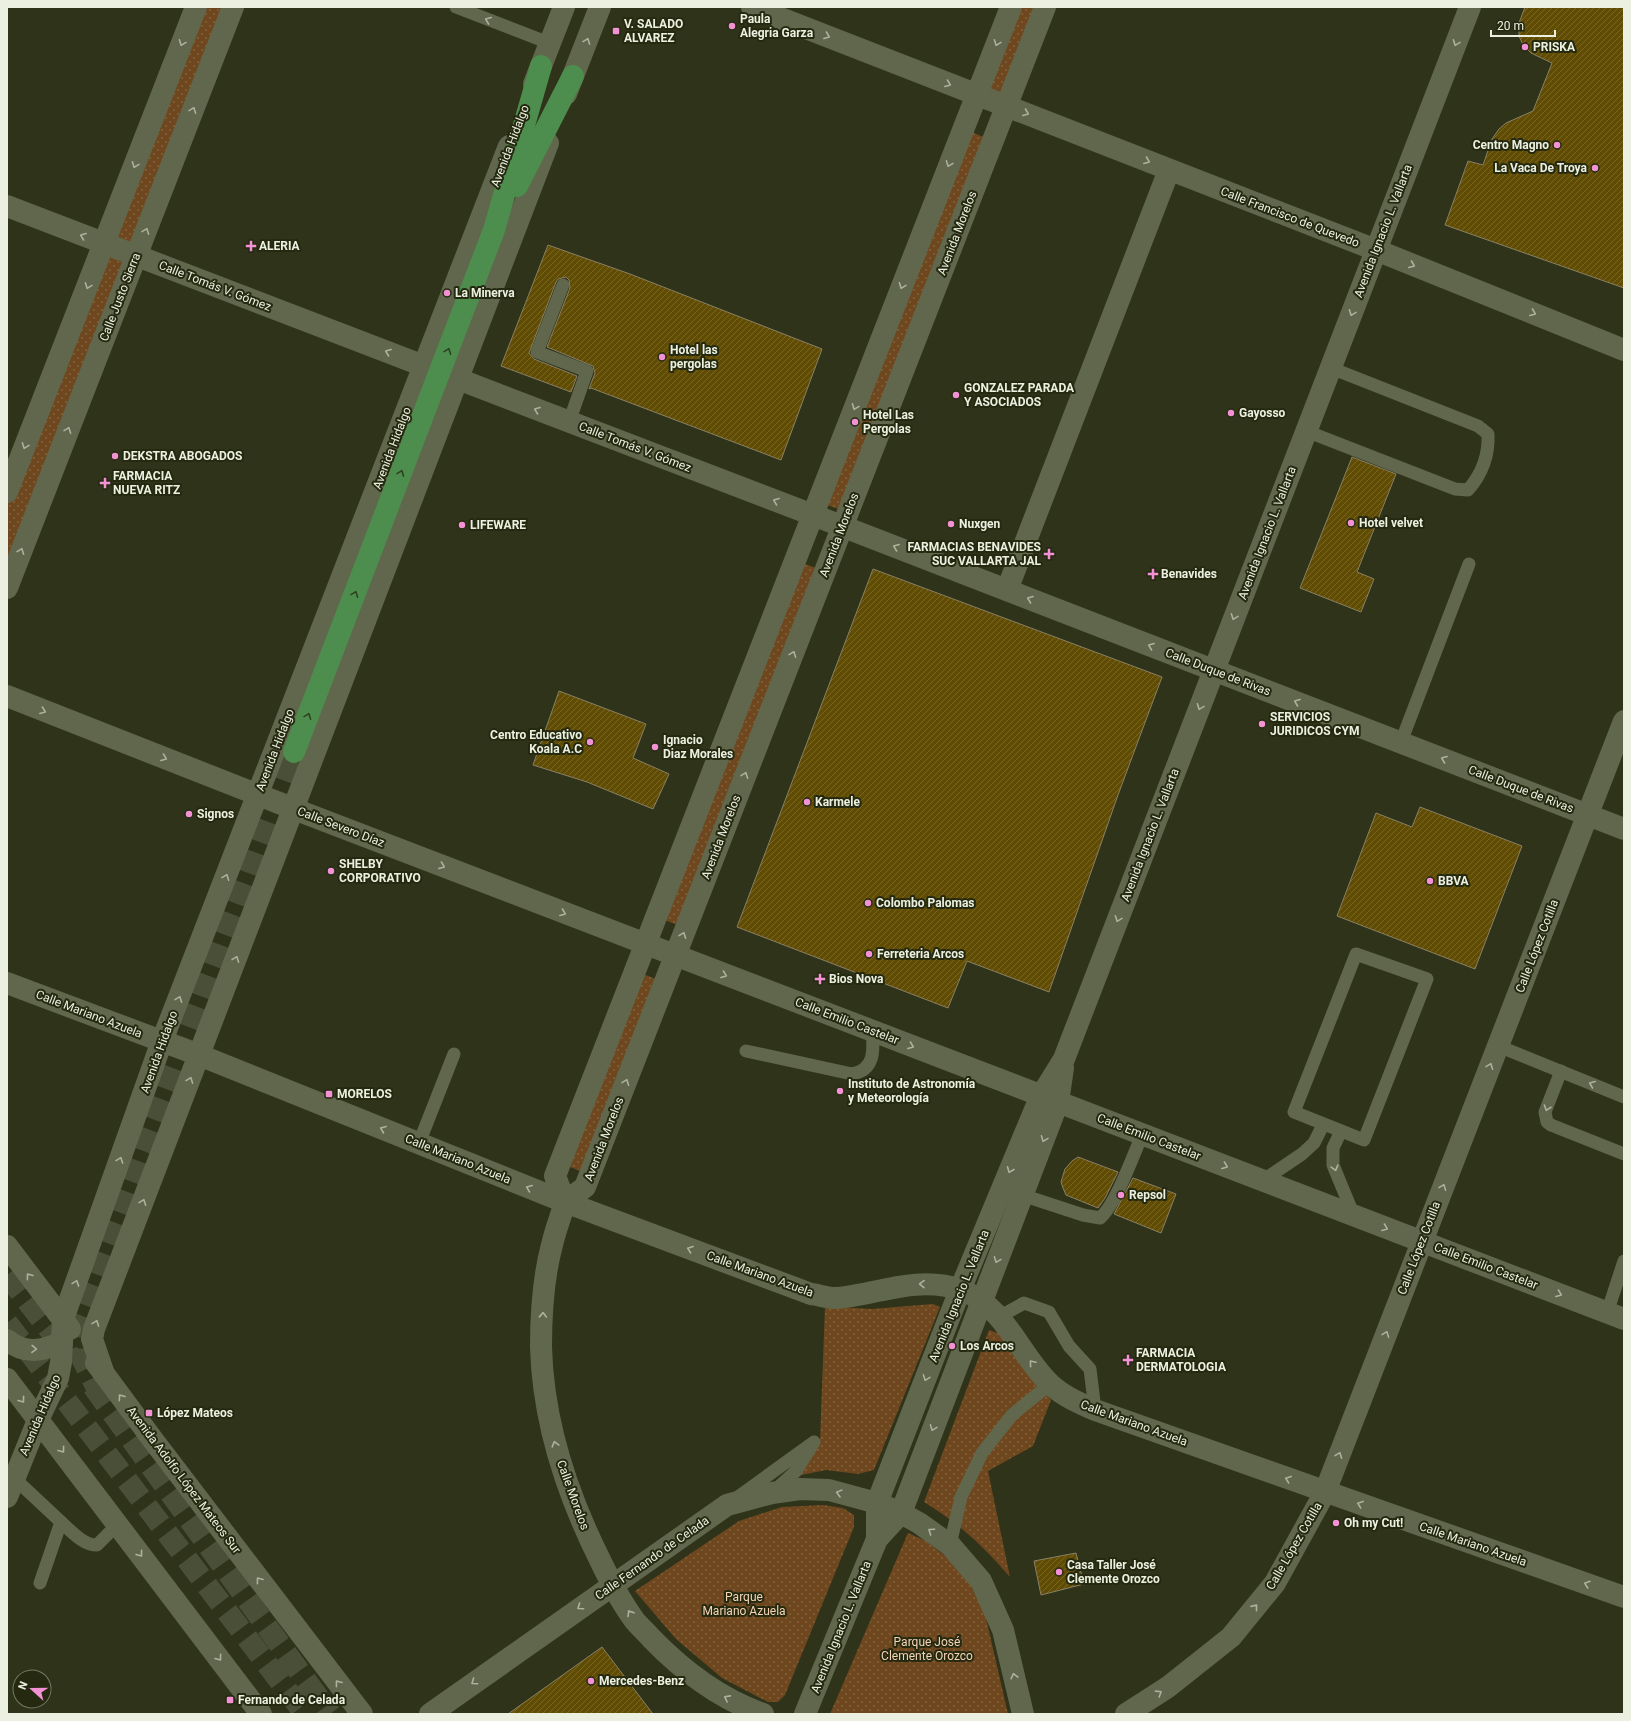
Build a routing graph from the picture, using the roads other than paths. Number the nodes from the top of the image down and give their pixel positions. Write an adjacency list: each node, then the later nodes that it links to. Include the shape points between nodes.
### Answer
1 (196, 7): 19 (street, one-way to 19)
2 (233, 7): 21 (street, Calle Justo Sierra, one-way to 2)
3 (456, 7): 11 (lane, one-way to 3)
4 (564, 7): 11 (street, Avenida Hidalgo)
5 (600, 7): 13 (street, one-way to 5)
6 (752, 7): 10 (street, Calle Francisco de Quevedo)
7 (1011, 7): 14 (street, one-way to 14)
8 (1045, 7): 15 (street, Avenida Morelos)
9 (1470, 7): 20 (street, Avenida Ignacio L. Vallarta, one-way to 20)
10 (784, 13): 14 (street, Calle Francisco de Quevedo, one-way to 14)
11 (549, 43): 12 (street, Avenida Hidalgo)
12 (541, 66): 18 (main road); 24 (street, Avenida Hidalgo)
13 (573, 76): 18 (main road); 26 (street)
14 (977, 95): 15 (street, Calle Francisco de Quevedo); 30 (street, one-way to 30)
15 (1006, 106): 16 (street, Calle Francisco de Quevedo, one-way to 16); 31 (street, Avenida Morelos)
16 (1169, 170): 20 (street, Calle Francisco de Quevedo); 34 (street)
17 (7, 206): 19 (street, Calle Tomás V. Gómez, one-way to 17)
18 (494, 230): 39 (main road, one-way to 18)
19 (104, 244): 21 (street, Calle Tomás V. Gómez); 29 (street, one-way to 29)
20 (1376, 250): 23 (street, Calle Francisco de Quevedo, one-way to 23); 25 (street, Avenida Ignacio L. Vallarta, one-way to 25)
21 (136, 256): 24 (street, Calle Tomás V. Gómez, one-way to 21); 33 (street, Calle Justo Sierra, one-way to 21)
22 (563, 285): 27 (lane, via 537,352 587,371)
23 (1624, 350)
24 (424, 366): 40 (street, Avenida Hidalgo)
25 (1331, 368): 28 (street, Avenida Ignacio L. Vallarta); 28 (lane, via 1478,426 1488,434 1488,447 1478,479 1468,490 1456,489)
26 (458, 379): 27 (street, Calle Tomás V. Gómez, one-way to 26); 41 (street)
27 (569, 422): 30 (street, Calle Tomás V. Gómez, one-way to 27)
28 (1306, 431): 35 (street, Avenida Ignacio L. Vallarta, one-way to 35)
29 (7, 492)
30 (813, 515): 31 (street, Calle Duque de Rivas); 44 (street)
31 (842, 526): 34 (street, Calle Duque de Rivas, one-way to 31); 45 (street, Avenida Morelos, one-way to 31)
32 (1469, 564): 38 (lane)
33 (7, 588)
34 (1007, 590): 35 (street, Calle Duque de Rivas, one-way to 34)
35 (1214, 670): 38 (street, Calle Duque de Rivas, one-way to 35); 55 (street, Avenida Ignacio L. Vallarta, one-way to 55)
36 (7, 696): 40 (street, Calle Severo Díaz, one-way to 40)
37 (1624, 721): 42 (street, Calle López Cotilla)
38 (1400, 742): 42 (street, Calle Duque de Rivas, one-way to 38)
39 (294, 752)
40 (258, 794): 41 (street, Calle Severo Díaz); 48 (street, Avenida Hidalgo, one-way to 40)
41 (294, 809): 44 (street, Calle Severo Díaz, one-way to 44); 52 (street, one-way to 41)
42 (1587, 815): 43 (street, Calle Duque de Rivas); 49 (street, Calle López Cotilla)
43 (1624, 829)
44 (645, 944): 45 (street, Calle Severo Díaz); 63 (street, via 555,1176)
45 (675, 956): 47 (street, Calle Emilio Castelar, one-way to 47); 63 (street, Avenida Morelos, one-way to 45, via 585,1187)
46 (7, 983): 48 (street, Calle Mariano Azuela)
47 (872, 1031): 50 (lane, via 874,1048 868,1065 861,1073 852,1074); 55 (street, Calle Emilio Castelar, one-way to 55)
48 (162, 1041): 52 (street, Calle Mariano Azuela); 72 (street, Avenida Hidalgo, one-way to 48)
49 (1498, 1046): 53 (lane); 65 (street, Calle López Cotilla, one-way to 49)
50 (746, 1051)
51 (454, 1054): 59 (lane)
52 (199, 1055): 59 (street, Calle Mariano Azuela, one-way to 52); 75 (street, one-way to 52, via 92,1339 94,1330)
53 (1561, 1071): 54 (lane, one-way to 53); 60 (lane, one-way to 60, via 1545,1112 1547,1122)
54 (1624, 1097)
55 (1049, 1099): 58 (street, Calle Emilio Castelar); 62 (street, Avenida Ignacio L. Vallarta, one-way to 62); 68 (street, Avenida Ignacio L. Vallarta, one-way to 68)
56 (1323, 1125): 57 (lane); 57 (lane, via 1294,1112 1356,954 1427,979 1364,1140); 61 (lane, via 1314,1143 1302,1154)
57 (1341, 1131): 64 (lane, one-way to 64, via 1333,1148 1333,1165)
58 (1142, 1135): 61 (street, Calle Emilio Castelar, one-way to 61); 62 (lane, via 1107,1212 1100,1218)
59 (419, 1143): 63 (street, Calle Mariano Azuela, one-way to 59)
60 (1624, 1154)
61 (1262, 1180): 64 (street, Calle Emilio Castelar)
62 (1022, 1195): 69 (street, Avenida Ignacio L. Vallarta, one-way to 69)
63 (565, 1202): 68 (street, Calle Mariano Azuela, one-way to 63, via 940,1284 917,1283 835,1298 811,1294); 91 (street, Calle Morelos, one-way to 63, via 586,1532 568,1487 554,1441 545,1393 541,1347 543,1296 551,1246)
64 (1354, 1216): 65 (street, Calle Emilio Castelar, one-way to 65)
65 (1422, 1242): 70 (street, Calle Emilio Castelar, one-way to 70); 81 (street, Calle López Cotilla, one-way to 65)
66 (7, 1246): 72 (street, Avenida Adolfo López Mateos Sur, one-way to 66)
67 (1624, 1261): 70 (lane)
68 (960, 1290): 69 (street, Calle Mariano Azuela); 83 (street, Avenida Ignacio L. Vallarta, one-way to 83)
69 (982, 1300): 71 (street, Calle Mariano Azuela); 85 (street, Avenida Ignacio L. Vallarta, one-way to 85)
70 (1615, 1316)
71 (998, 1317): 77 (street, Calle Mariano Azuela, one-way to 71); 78 (lane, via 1024,1303 1048,1312 1069,1346 1090,1369)
72 (63, 1319): 74 (street, Avenida Hidalgo); 75 (street, Avenida Adolfo López Mateos Sur)
73 (7, 1340): 74 (street, one-way to 74, via 29,1350 46,1350)
74 (62, 1342): 79 (street, Avenida Hidalgo, via 58,1378)
75 (104, 1374): 94 (street, Avenida Adolfo López Mateos Sur, one-way to 75)
76 (7, 1379): 79 (street, one-way to 79)
77 (1050, 1384): 78 (street, Calle Mariano Azuela, via 1069,1398); 89 (lane, via 1012,1415 982,1453 961,1497)
78 (1095, 1410): 81 (street, Calle Mariano Azuela, one-way to 78)
79 (38, 1420): 80 (street, Avenida Hidalgo); 87 (street, one-way to 87)
80 (11, 1488): 86 (lane)
81 (1325, 1492): 92 (street, Calle Mariano Azuela, one-way to 81); 99 (street, Calle López Cotilla, one-way to 81, via 1168,1687 1231,1637 1275,1583)
82 (772, 1493): 83 (street, Calle Fernando de Celada, one-way to 82, via 829,1490 800,1489); 84 (street, Calle Fernando de Celada); 84 (lane, via 796,1471 814,1442)
83 (877, 1504): 85 (street, Calle Fernando de Celada); 88 (street, Avenida Ignacio L. Vallarta)
84 (727, 1505): 91 (street, Calle Fernando de Celada)
85 (901, 1513): 88 (street, Avenida Ignacio L. Vallarta); 89 (street, Calle Fernando de Celada, one-way to 85)
86 (61, 1522): 87 (lane, via 91,1545 98,1545); 90 (lane)
87 (118, 1524): 93 (street, one-way to 93)
88 (877, 1539): 97 (street, Avenida Ignacio L. Vallarta)
89 (950, 1545): 98 (street, Calle Fernando de Celada, one-way to 89, via 1003,1630 981,1581)
90 (40, 1583)
91 (612, 1585): 95 (street, Calle Fernando de Celada, one-way to 95); 96 (street, Calle Morelos, one-way to 91, via 725,1697 694,1677 635,1621)
92 (1624, 1597)
93 (262, 1714)
94 (362, 1714)
95 (430, 1714)
96 (763, 1714)
97 (805, 1714)
98 (1023, 1714)
99 (1126, 1714)

